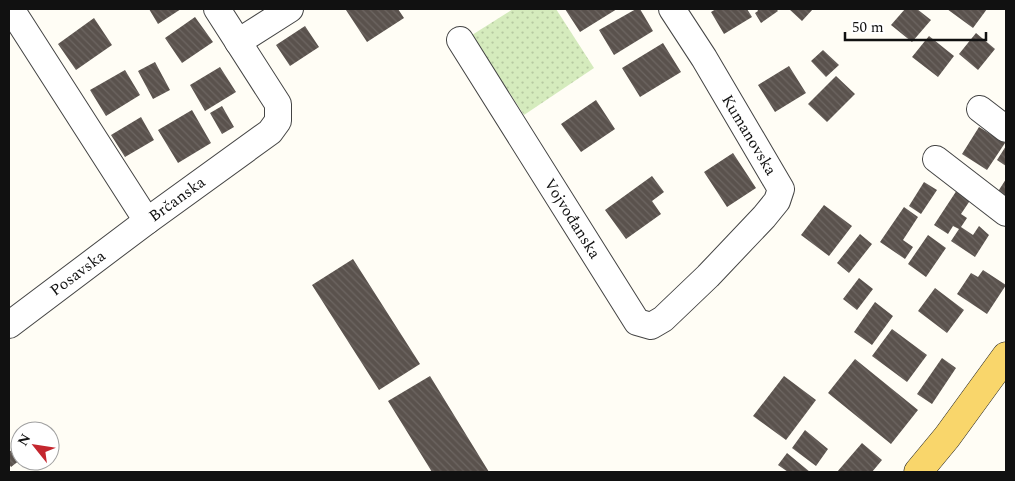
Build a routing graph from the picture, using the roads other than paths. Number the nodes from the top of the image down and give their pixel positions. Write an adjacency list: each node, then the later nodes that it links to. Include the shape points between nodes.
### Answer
1 (11, 9): 11 (street, Brčanska)
2 (217, 9): 6 (street, Brčanska)
3 (290, 9): 6 (street)
4 (672, 9): 12 (street, Kumanovska, via 781,189 777,201 764,217)
5 (460, 40): 12 (street, Vojvođanska, via 637,322 652,326 663,319)
6 (238, 42): 11 (street, Brčanska, via 278,104 278,121 270,132)
7 (980, 109): 8 (street)
8 (1006, 129)
9 (936, 159): 10 (street)
10 (1006, 213)
11 (147, 221): 13 (street, Posavska)
12 (708, 276)
13 (9, 326)
14 (1006, 356): 15 (main road)
15 (918, 472)

